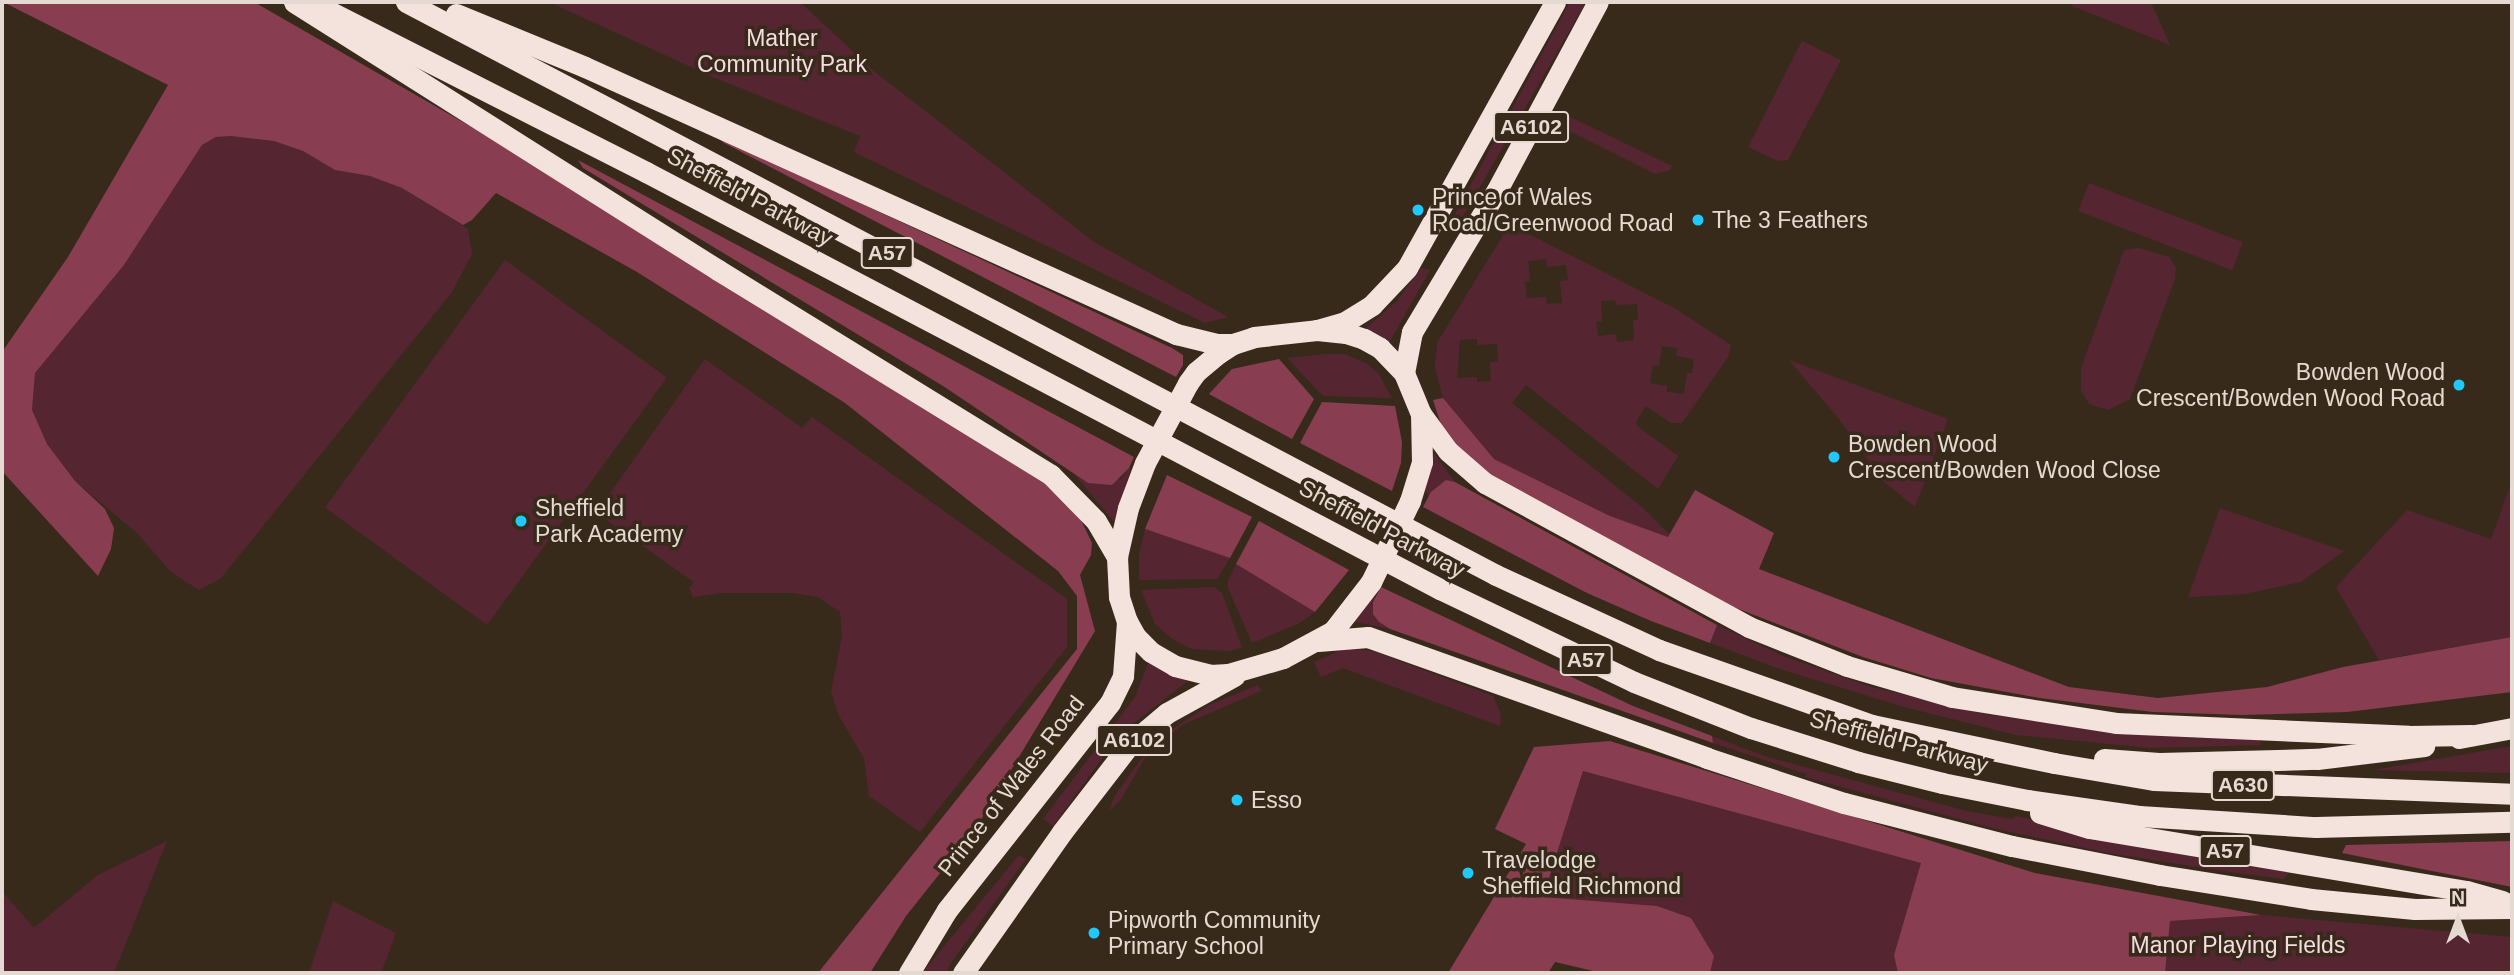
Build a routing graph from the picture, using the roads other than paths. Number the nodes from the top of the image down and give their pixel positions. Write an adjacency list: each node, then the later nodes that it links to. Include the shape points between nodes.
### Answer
1 (294, 2): 11 (highway, via 1051,475 1096,521)
2 (311, 2): 18 (highway, Sheffield Parkway / A57, via 1535,637 1751,728)
3 (406, 2): 17 (highway, Sheffield Parkway / A57, via 1551,601 1659,650 1798,701 1872,725)
4 (425, 2): 8 (highway, via 585,66 1176,334)
5 (1555, 2): 7 (highway, A6102, via 1408,268 1372,305)
6 (1598, 2): 9 (highway, A6102, via 1497,190 1412,332)
7 (1317, 330): 8 (highway, A6102, via 1286,331); 9 (highway, A6102, via 1364,339 1380,348)
8 (1233, 344): 11 (highway, A6102, bridge, via 1188,383 1145,463)
9 (1404, 373): 10 (highway, A6102)
10 (1420, 414): 13 (highway, A6102, bridge, via 1422,462 1410,500 1371,582 1340,622); 16 (highway, via 1448,451 1485,483 1749,627 1847,666 1952,697 2116,723)
11 (1117, 557): 12 (highway, A6102, via 1119,597)
12 (1127, 621): 14 (highway, A6102, via 1151,652 1175,666 1210,674); 22 (highway, Prince of Wales Road / A6102, via 1123,676 1110,703 947,911)
13 (1318, 641): 14 (highway, A6102); 21 (highway, via 1368,637 1844,803 2011,846 2311,899 2415,909)
14 (1245, 670): 23 (highway, A6102, via 1167,713 1130,744)
15 (2512, 728): 16 (highway, A57)
16 (2471, 735): 17 (highway, A57, via 2414,748 2317,759 2159,763)
17 (1976, 748): 19 (highway, Sheffield Parkway / A630, via 2154,780)
18 (1942, 783): 20 (highway, Sheffield Parkway / A630, via 2138,816 2241,824 2391,828); 21 (highway, A57, via 2089,828 2467,891)
19 (2512, 794)
20 (2512, 822)
21 (2512, 905)
22 (909, 973)
23 (963, 973)

